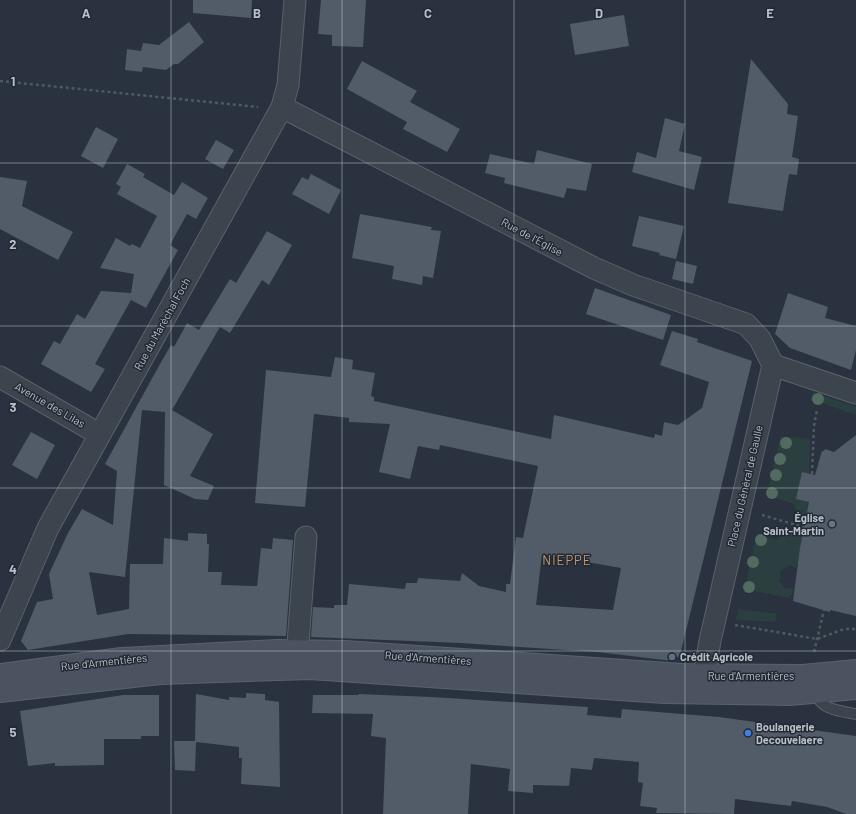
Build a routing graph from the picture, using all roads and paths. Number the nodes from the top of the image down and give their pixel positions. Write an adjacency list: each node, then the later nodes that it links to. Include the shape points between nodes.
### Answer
1 (295, 0): 3 (street, Rue du Maréchal Foch, via 288,85)
2 (0, 81): 3 (path, via 264,108)
3 (282, 107): 4 (street, Rue de l'Église, via 594,268 632,285 746,324 760,339); 8 (street, Rue du Maréchal Foch)
4 (773, 365): 6 (street); 21 (street, Place du Général de Gaulle)
5 (0, 377): 8 (street, Avenue des Lilas)
6 (856, 393)
7 (817, 410): 9 (path)
8 (99, 434): 17 (street, Rue du Maréchal Foch, via 48,528)
9 (812, 474)
10 (759, 514): 11 (path)
11 (807, 528)
12 (306, 537): 18 (street)
13 (824, 610): 16 (path)
14 (732, 625): 16 (path)
15 (856, 629): 16 (path, via 844,629)
16 (817, 639)
17 (0, 640)
18 (298, 642)
19 (856, 670): 22 (main road, Rue d'Armentières)
20 (0, 675): 21 (main road, Rue d'Armentières, via 122,659 277,651 345,652)
21 (703, 684): 22 (main road, Rue d'Armentières); 25 (main road, Rue d'Armentières, via 664,692 310,668 160,673)
22 (814, 684): 24 (main road, Rue d'Armentières); 26 (lane, via 820,701 828,708)
23 (0, 688): 25 (street)
24 (856, 688)
25 (0, 691)
26 (856, 714)

